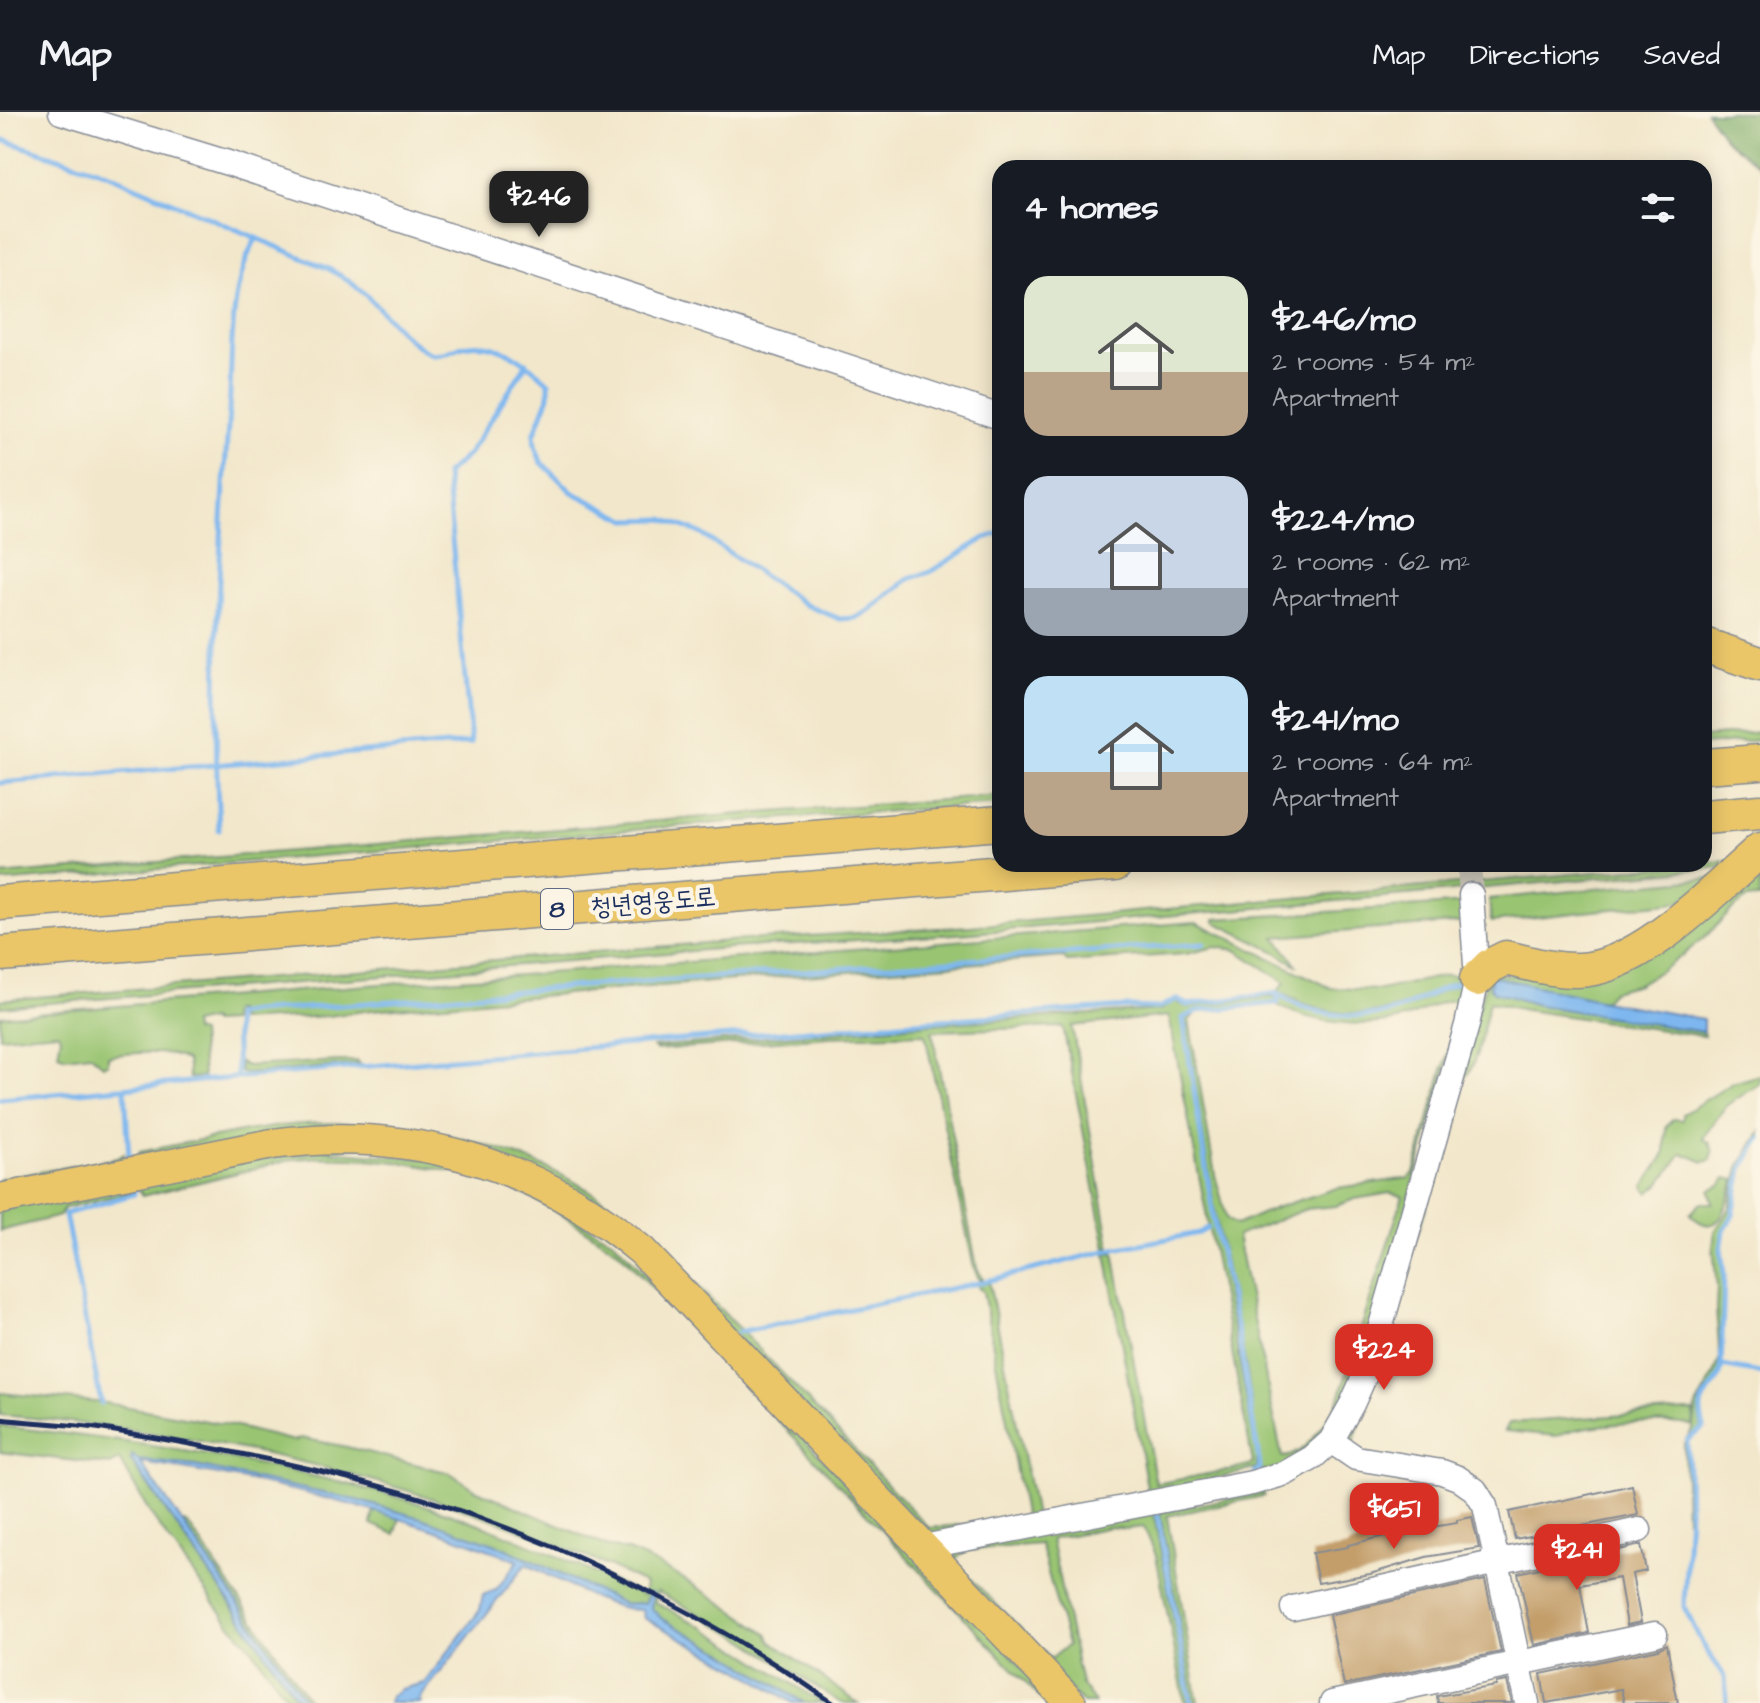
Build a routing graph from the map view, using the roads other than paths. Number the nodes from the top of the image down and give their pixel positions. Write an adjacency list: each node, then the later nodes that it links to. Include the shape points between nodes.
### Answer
1 (61, 112): 2 (street)
2 (992, 414)
3 (1712, 648): 4 (highway)
4 (1760, 664)
5 (1760, 762): 6 (highway)
6 (1712, 765)
7 (1760, 812): 8 (highway)
8 (1712, 816)
9 (992, 824): 13 (highway, 청년영웅도로 / 8)
10 (1760, 850): 15 (highway, via 1669,930 1612,963 1580,970 1506,958)
11 (1016, 872): 14 (highway, 청년영웅도로 / 8)
12 (1471, 895): 15 (street)
13 (0, 903)
14 (0, 954)
15 (1477, 979): 17 (street, via 1370,1364)
16 (0, 1199): 19 (main road, via 315,1138 393,1141 492,1164 571,1201 642,1251)
17 (1331, 1441): 19 (street, via 1286,1473 1252,1483); 20 (street, via 1356,1458 1442,1472 1475,1490 1485,1506)
18 (1639, 1530): 20 (street)
19 (923, 1547): 24 (main road)
20 (1497, 1562): 21 (street); 23 (street)
21 (1293, 1608)
22 (1655, 1634): 23 (street)
23 (1519, 1664): 25 (street); 26 (street)
24 (1071, 1703)
25 (1332, 1703)
26 (1527, 1703)

